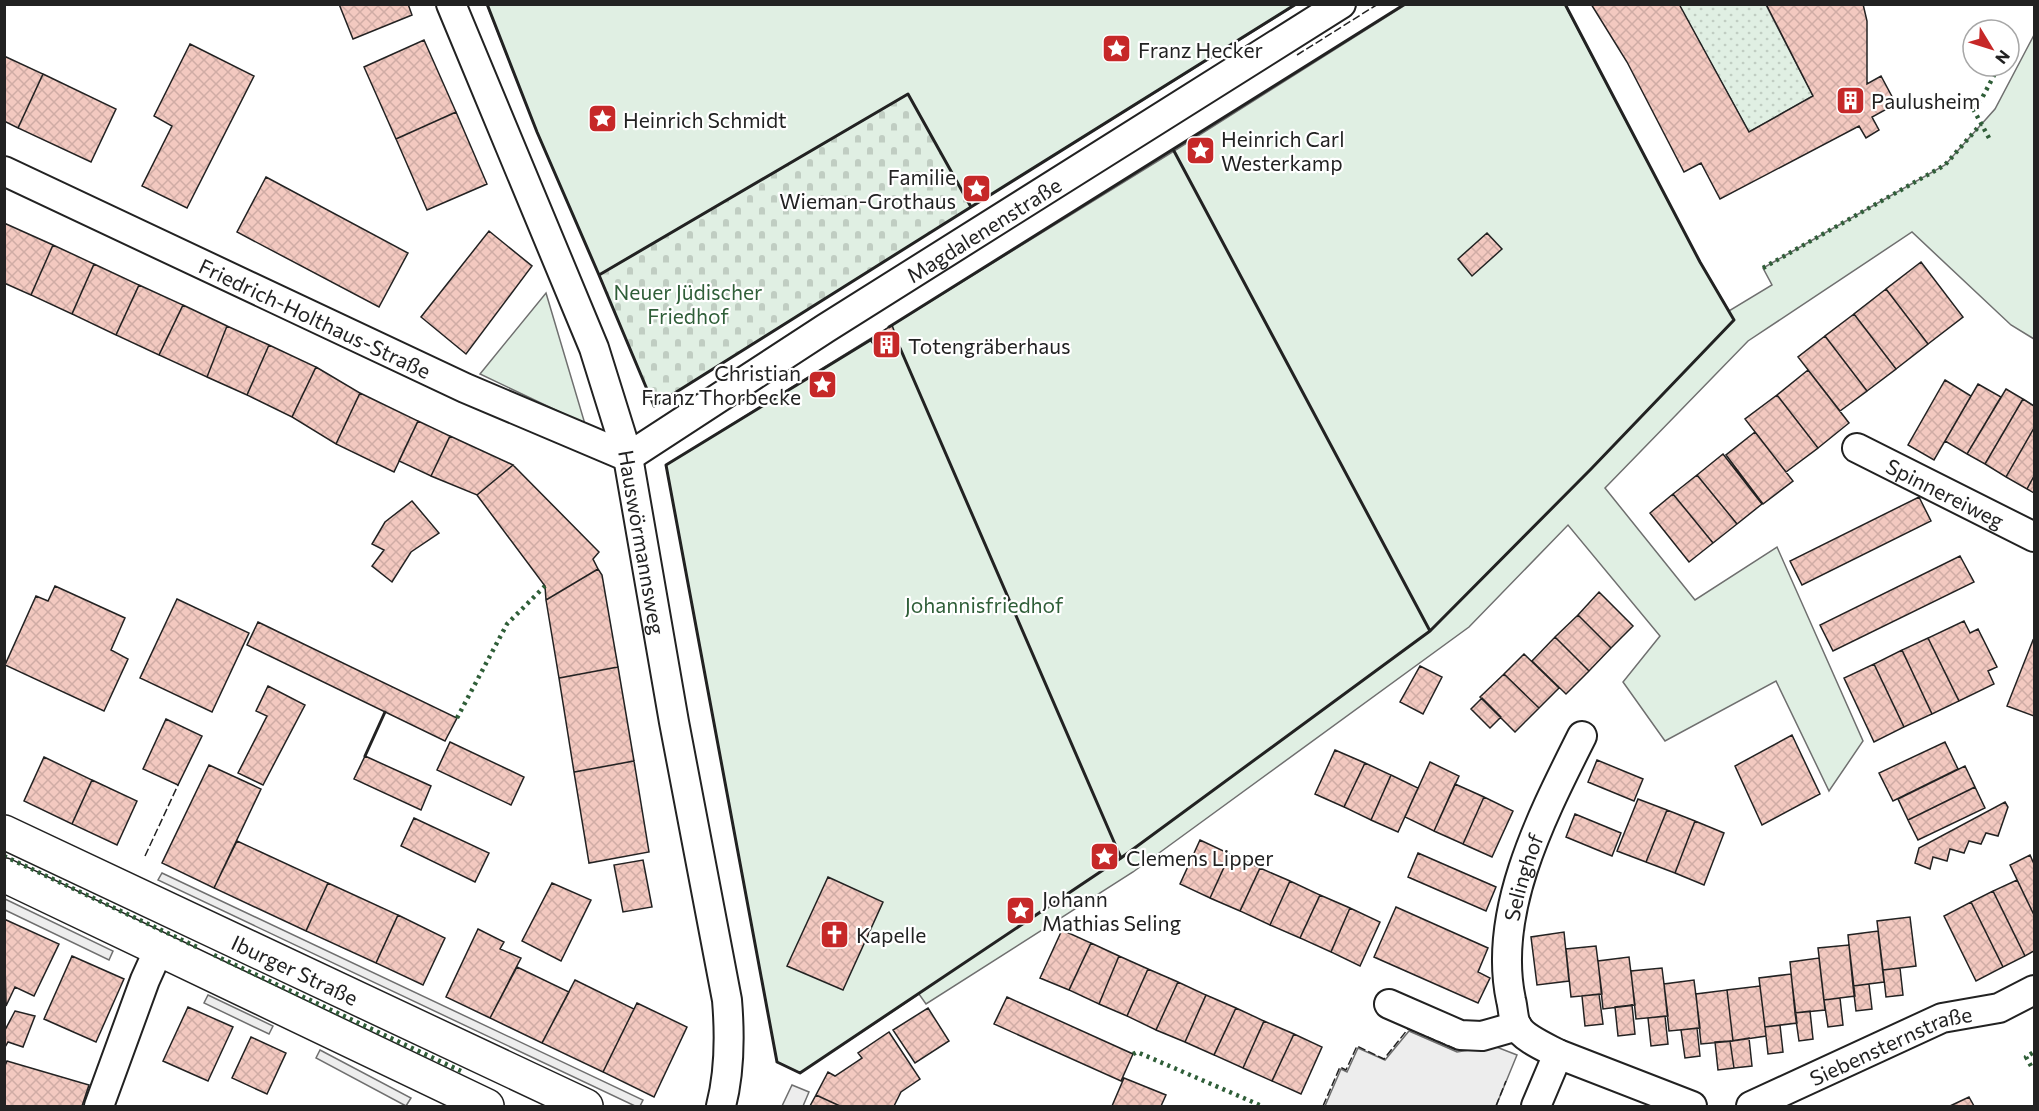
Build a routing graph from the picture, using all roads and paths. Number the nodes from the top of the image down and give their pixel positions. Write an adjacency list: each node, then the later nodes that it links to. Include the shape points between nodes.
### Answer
1 (452, 4): 5 (street, Hauswörmannsweg, via 594,348)
2 (1341, 4): 5 (street, Magdalenenstraße)
3 (4, 171): 5 (street, Friedrich-Holthaus-Straße, via 465,388)
4 (1857, 448): 6 (street, Spinnereiweg)
5 (628, 457): 18 (street, Hauswörmannsweg, via 728,1000 730,1041)
6 (2034, 537)
7 (1582, 736): 13 (street, Selinghof, via 1556,789 1513,899 1506,975)
8 (4, 832): 17 (main road, Iburger Straße)
9 (4, 875): 10 (main road, Iburger Straße)
10 (159, 949): 15 (street); 16 (main road, Iburger Straße)
11 (2034, 990): 21 (street, Siebensternstraße, via 1999,1008 1942,1017)
12 (1389, 1004): 13 (street, via 1460,1035 1482,1036)
13 (1517, 1026): 14 (street)
14 (1558, 1054): 19 (street); 20 (street)
15 (99, 1107)
16 (487, 1107)
17 (586, 1107)
18 (721, 1107)
19 (1536, 1107)
20 (1692, 1107)
21 (1751, 1107)

